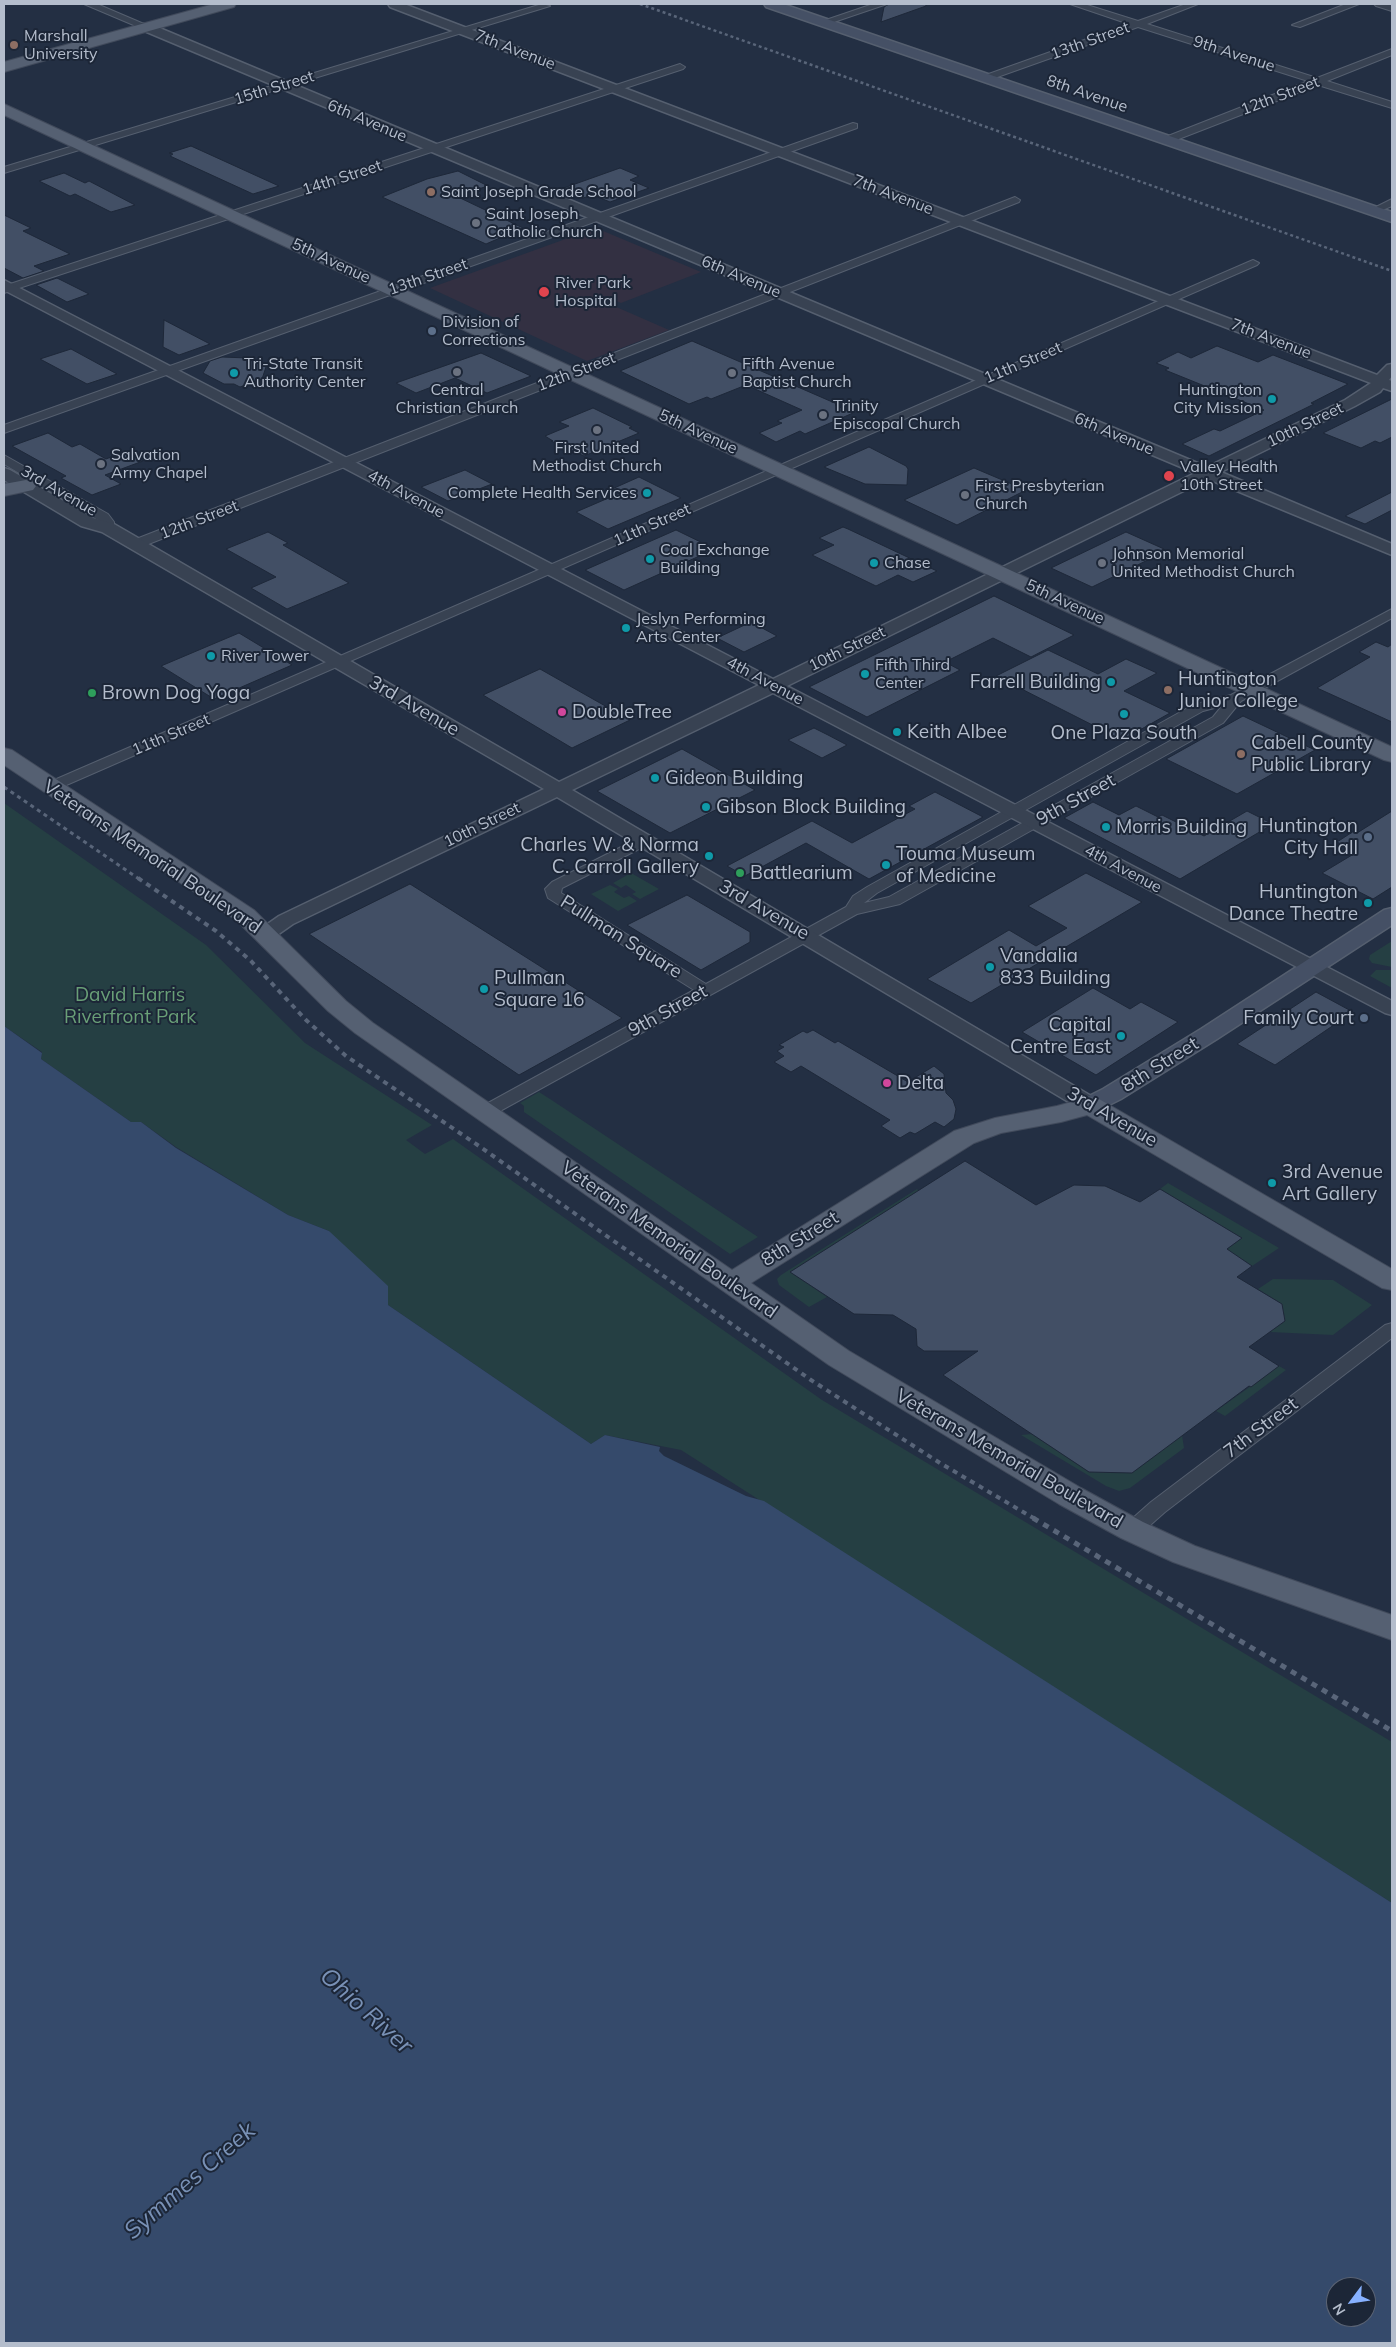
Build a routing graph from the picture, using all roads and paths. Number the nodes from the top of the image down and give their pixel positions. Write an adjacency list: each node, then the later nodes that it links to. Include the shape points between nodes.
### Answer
1 (89, 4): 15 (street, 6th Avenue)
2 (229, 4): 15 (main road)
3 (394, 4): 16 (street, 7th Avenue)
4 (771, 4): 12 (main road, 8th Avenue)
5 (882, 4): 12 (street)
6 (1075, 4): 13 (street, 9th Avenue)
7 (1194, 4): 13 (street, 13th Street)
8 (1354, 4): 14 (street)
9 (1379, 4): 11 (street)
10 (545, 6): 16 (street, 15th Street)
11 (1392, 8)
12 (825, 22): 20 (main road, 8th Avenue)
13 (1138, 24): 20 (street, 13th Street); 21 (street, 9th Avenue)
14 (1297, 25)
15 (146, 27): 19 (main road); 22 (street, 6th Avenue)
16 (463, 30): 22 (street, 15th Street); 23 (street, 7th Avenue)
17 (1392, 52): 21 (street, 12th Street)
18 (680, 67): 23 (street, 14th Street)
19 (4, 68)
20 (986, 78): 27 (main road, 8th Avenue)
21 (1318, 81): 24 (street, 9th Avenue); 27 (street, 12th Street)
22 (283, 85): 28 (street, 15th Street); 29 (street, 6th Avenue)
23 (615, 89): 29 (street, 14th Street); 30 (street, 7th Avenue)
24 (1392, 105)
25 (4, 109): 28 (main road, 5th Avenue)
26 (853, 126): 30 (street, 13th Street)
27 (1167, 140): 34 (main road, 8th Avenue)
28 (84, 146): 31 (street, 15th Street); 35 (main road, 5th Avenue)
29 (433, 148): 35 (street, 14th Street); 36 (street, 6th Avenue)
30 (780, 152): 36 (street, 13th Street); 38 (street, 7th Avenue)
31 (4, 170)
32 (1015, 200): 38 (street, 12th Street)
33 (1392, 202): 34 (street)
34 (1373, 211): 37 (main road, 8th Avenue)
35 (231, 215): 40 (street, 14th Street); 41 (main road, 5th Avenue)
36 (598, 217): 41 (street, 13th Street); 42 (street, 6th Avenue)
37 (1392, 218)
38 (962, 221): 42 (street, 12th Street); 43 (street, 7th Avenue)
39 (1254, 263): 43 (street, 11th Street)
40 (6, 287): 45 (street, 4th Avenue)
41 (393, 290): 45 (street, 13th Street); 46 (main road, 5th Avenue)
42 (778, 293): 46 (street, 12th Street); 47 (street, 6th Avenue)
43 (1169, 300): 47 (street, 11th Street); 48 (street, 7th Avenue)
44 (1392, 368): 48 (street, 10th Street, via 1385,374)
45 (168, 370): 49 (street, 13th Street); 51 (street, 4th Avenue)
46 (572, 373): 51 (street, 12th Street); 52 (main road, 5th Avenue)
47 (986, 380): 52 (street, 11th Street); 54 (street, 6th Avenue)
48 (1386, 384): 54 (street, 10th Street)
49 (4, 429)
50 (4, 459): 57 (street, 3rd Avenue, via 103,517)
51 (346, 462): 58 (street, 12th Street); 60 (street, 4th Avenue)
52 (779, 470): 60 (street, 11th Street); 61 (main road, 5th Avenue)
53 (4, 473): 55 (street, 3rd Avenue)
54 (1208, 473): 59 (street, 6th Avenue); 61 (street, 10th Street)
55 (26, 486): 56 (main road); 57 (street, 3rd Avenue, via 87,522)
56 (4, 490)
57 (108, 528): 58 (street, 3rd Avenue)
58 (136, 544): 63 (street, 3rd Avenue)
59 (1392, 550)
60 (550, 570): 63 (street, 11th Street); 64 (street, 4th Avenue)
61 (1002, 572): 64 (street, 10th Street); 65 (main road, 5th Avenue)
62 (1392, 613): 65 (street, 9th Street)
63 (339, 662): 68 (street, 11th Street); 69 (street, 3rd Avenue)
64 (773, 685): 69 (street, 10th Street); 70 (street, 4th Avenue)
65 (1245, 694): 67 (main road, 5th Avenue); 70 (street, 9th Street, via 1198,708); 71 (street, 9th Street, via 1218,720)
66 (4, 755): 68 (main road, Veterans Memorial Boulevard)
67 (1392, 755)
68 (50, 786): 75 (main road, Veterans Memorial Boulevard, via 244,915)
69 (558, 789): 72 (street, 3rd Avenue); 75 (street, 10th Street, via 286,920)
70 (1013, 812): 71 (street, 4th Avenue); 73 (street, 9th Street, via 872,890 859,899)
71 (1034, 823): 73 (street, 9th Street, via 894,901); 77 (street, 4th Avenue)
72 (644, 841): 76 (street, 3rd Avenue); 78 (street, Pullman Square, via 557,885 553,895)
73 (852, 910): 76 (street, 9th Street)
74 (1392, 915): 77 (main road, 8th Street)
75 (266, 934): 81 (main road, Veterans Memorial Boulevard, via 349,1017)
76 (806, 935): 78 (street, 9th Street); 80 (street, 3rd Avenue)
77 (1311, 967): 79 (street, 4th Avenue); 80 (main road, 8th Street, via 1163,1063)
78 (705, 990): 81 (street, 9th Street)
79 (1392, 1009)
80 (1090, 1105): 82 (main road, 3rd Avenue); 83 (main road, 8th Street, via 1061,1114 995,1126 964,1137)
81 (485, 1112): 83 (main road, Veterans Memorial Boulevard)
82 (1392, 1281)
83 (731, 1283): 85 (main road, Veterans Memorial Boulevard, via 871,1378)
84 (1392, 1329): 85 (street, 7th Street)
85 (1132, 1530): 86 (main road, Veterans Memorial Boulevard, via 1200,1560)
86 (1392, 1628)

